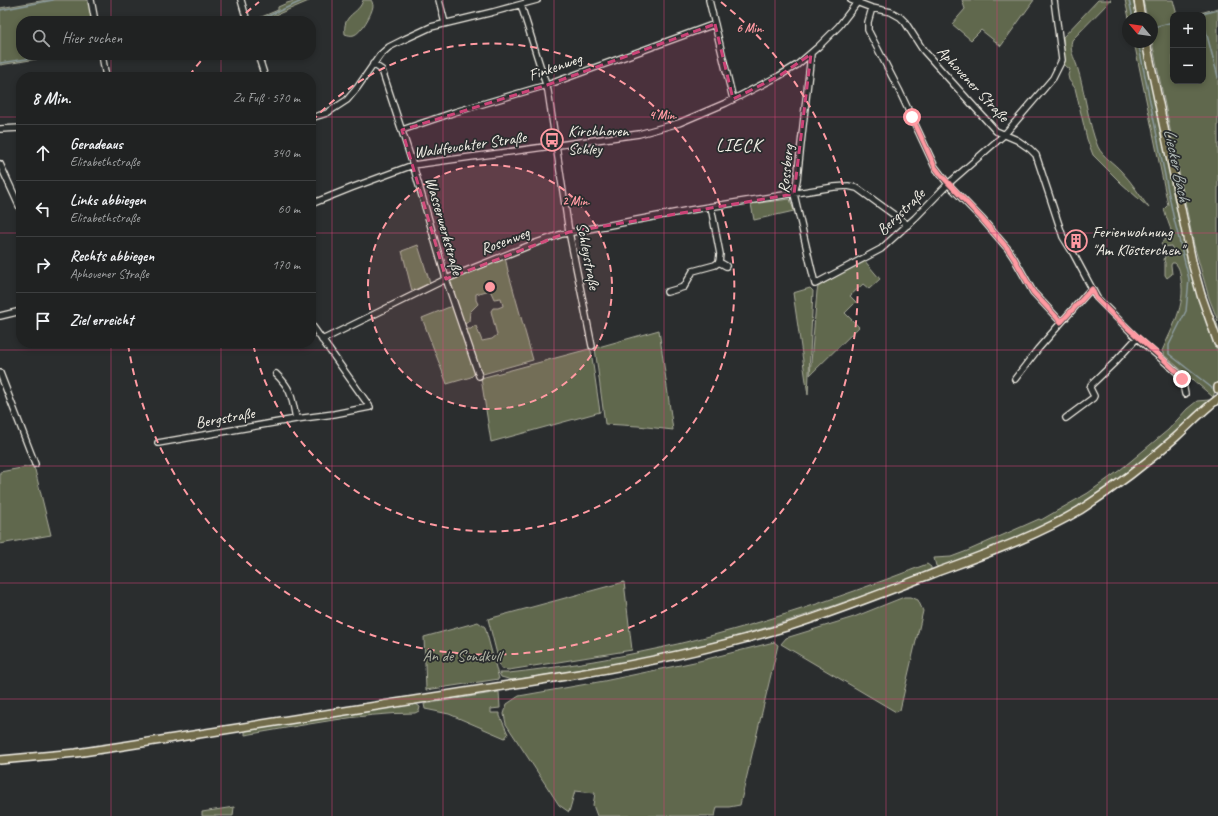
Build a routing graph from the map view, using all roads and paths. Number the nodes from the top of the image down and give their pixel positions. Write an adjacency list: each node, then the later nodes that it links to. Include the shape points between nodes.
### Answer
1 (91, 0): 13 (street)
2 (241, 0): 14 (street)
3 (439, 0): 15 (street)
4 (537, 0): 10 (street)
5 (709, 0): 16 (street)
6 (850, 0): 9 (street, Aphovener Straße)
7 (1054, 0): 30 (street, Bergstraße, via 1062,60 1053,78)
8 (1138, 0): 12 (main road)
9 (858, 2): 11 (street, Aphovener Straße); 18 (street, Waldfeuchter Straße)
10 (521, 5): 15 (street); 24 (street, Schleystraße)
11 (872, 8): 30 (street, Aphovener Straße, via 891,12 900,17 923,50 949,79 996,131); 34 (street, via 868,30 935,167)
12 (1140, 12)
13 (95, 16)
14 (246, 16)
15 (445, 23): 21 (street, via 389,47)
16 (715, 24): 24 (street, Finkenweg); 25 (street)
17 (1147, 48): 53 (main road, via 1193,266)
18 (811, 54): 25 (street, Waldfeuchter Straße, via 783,73); 35 (street, Rossberg)
19 (103, 60): 22 (street)
20 (260, 60): 23 (street)
21 (373, 64): 26 (street, via 347,100 327,113); 29 (street, Wasserwerkstraße, via 382,70)
22 (105, 72)
23 (263, 72)
24 (546, 85): 29 (street, Finkenweg); 31 (street, Schleystraße)
25 (733, 99): 31 (street, Waldfeuchter Straße, via 660,130)
26 (316, 116)
27 (16, 128): 28 (street)
28 (0, 129)
29 (402, 130): 33 (street, Wasserwerkstraße)
30 (1005, 134): 34 (street, Bergstraße); 45 (street, Aphovener Straße, via 1036,155 1063,237)
31 (556, 147): 33 (street, Waldfeuchter Straße); 40 (street, Schleystraße)
32 (0, 164): 36 (street)
33 (413, 165): 37 (street, Waldfeuchter Straße); 43 (street, Wasserwerkstraße)
34 (948, 184): 39 (street, Bergstraße); 49 (street, via 1008,249 1033,292)
35 (794, 194): 38 (street, Rosenweg); 39 (street, Rosenweg, via 834,187 857,188); 44 (street, Rossberg)
36 (16, 199)
37 (316, 202)
38 (711, 207): 40 (street, Rosenweg); 41 (street, via 720,254)
39 (908, 225): 44 (street, Bergstraße, via 881,249)
40 (569, 232): 43 (street, Rosenweg); 54 (street, Schleystraße)
41 (719, 262): 42 (street); 46 (street, via 693,271 684,287)
42 (726, 266)
43 (446, 279): 52 (street, Rosenweg); 57 (street, Wasserwerkstraße)
44 (815, 284)
45 (1092, 289): 49 (street); 51 (street, Aphovener Straße, via 1096,298)
46 (667, 292)
47 (16, 312): 48 (street)
48 (0, 316)
49 (1061, 322): 58 (street)
50 (316, 331): 52 (street)
51 (1137, 338): 59 (street, Aphovener Straße, via 1179,374); 61 (street, via 1091,385 1093,398)
52 (322, 340): 62 (street, Bergstraße, via 370,407)
53 (1218, 343)
54 (592, 346)
55 (0, 373): 64 (street)
56 (276, 374): 62 (street, via 292,394)
57 (479, 376)
58 (1015, 379)
59 (1185, 394)
60 (1218, 398): 65 (main road, via 1132,474 1093,502 1054,524 988,553 784,627 682,654 579,674 76,753)
61 (1066, 418)
62 (296, 419): 63 (street, Bergstraße)
63 (158, 443)
64 (35, 464)
65 (0, 760)

